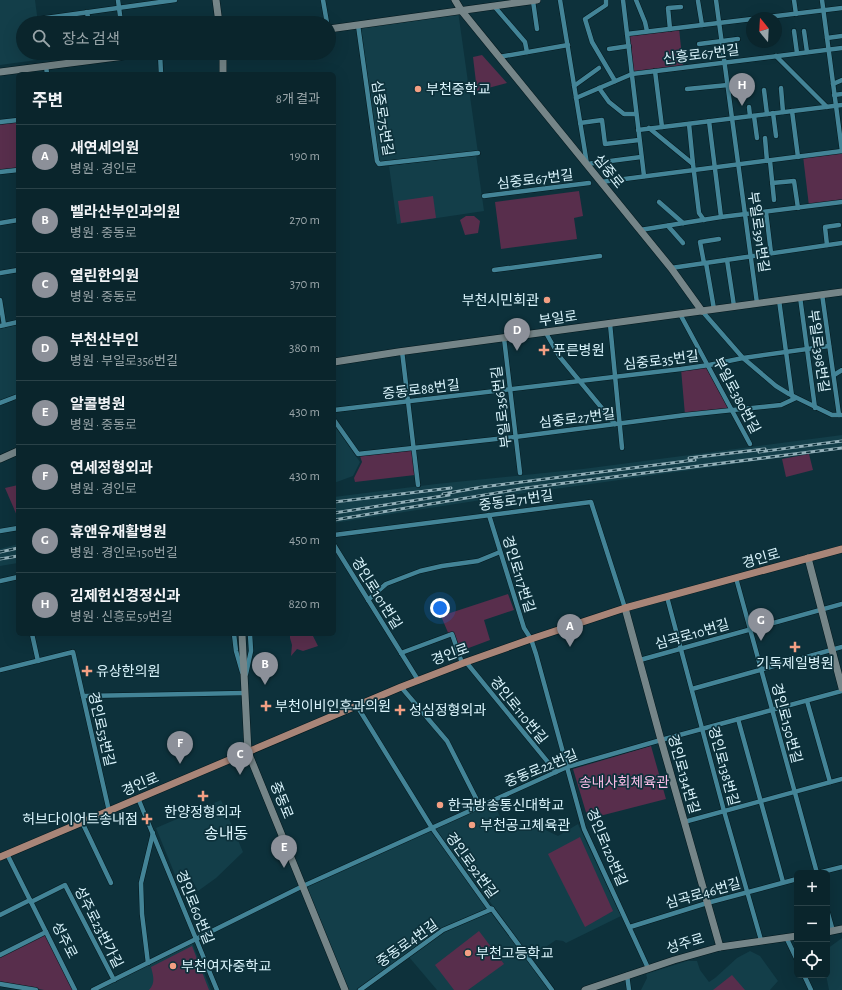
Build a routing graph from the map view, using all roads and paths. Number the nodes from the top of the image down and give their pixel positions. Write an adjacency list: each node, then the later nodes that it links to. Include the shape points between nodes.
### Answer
1 (118, 0): 17 (street)
2 (171, 0): 17 (street)
3 (216, 0): 26 (street)
4 (323, 0): 27 (street)
5 (455, 0): 19 (street, 심중로)
6 (535, 0): 15 (street); 34 (street)
7 (560, 0): 45 (street)
8 (606, 0): 67 (street, via 606,5 584,19 592,42)
9 (623, 0): 39 (street)
10 (636, 0): 36 (street)
11 (716, 0): 30 (street, 부일로391번길)
12 (794, 0): 22 (street)
13 (822, 0): 20 (street)
14 (698, 1): 32 (street)
15 (494, 6): 19 (street); 50 (street, via 525,42)
16 (681, 6): 35 (street, via 668,8)
17 (119, 8): 21 (street); 25 (street)
18 (842, 8): 20 (street)
19 (461, 10): 31 (street); 54 (street, 심중로)
20 (823, 10): 22 (street); 41 (street)
21 (87, 12): 23 (street); 24 (street)
22 (796, 14): 28 (street)
23 (60, 16)
24 (88, 16)
25 (120, 16)
26 (218, 16)
27 (325, 16)
28 (782, 16)
29 (746, 20): 30 (street)
30 (720, 23): 32 (street); 43 (street, 부일로391번길)
31 (358, 25): 33 (street); 102 (street, 심중로75번길, via 377,162 379,164)
32 (702, 25): 35 (street)
33 (336, 28)
34 (537, 29)
35 (670, 29): 36 (street)
36 (647, 31): 39 (street)
37 (794, 31): 52 (street)
38 (804, 31): 51 (street)
39 (627, 34): 46 (street)
40 (842, 36): 41 (street)
41 (826, 38): 49 (street)
42 (738, 39): 43 (street)
43 (722, 41): 44 (street); 58 (street, 부일로391번길)
44 (698, 44)
45 (568, 46): 50 (street); 70 (street)
46 (629, 46): 48 (street); 65 (street)
47 (842, 48): 49 (street, 신흥로67번길)
48 (609, 49)
49 (828, 49): 51 (street, 신흥로67번길); 68 (street)
50 (527, 52): 54 (street)
51 (807, 52): 52 (street, 신흥로67번길)
52 (797, 53): 53 (street, 신흥로67번길)
53 (776, 56): 58 (street, 신흥로67번길); 81 (street)
54 (499, 57): 106 (street, 심중로)
55 (96, 60): 60 (street)
56 (160, 60): 63 (street)
57 (223, 60): 64 (street)
58 (725, 62): 61 (street, 신흥로67번길); 69 (street, 부일로391번길)
59 (599, 68): 70 (street)
60 (47, 70): 62 (street)
61 (655, 71): 65 (street, 신흥로67번길); 94 (street, 신흥로67번길)
62 (0, 72)
63 (161, 72)
64 (223, 72)
65 (632, 74): 67 (street, 신흥로67번길); 85 (street)
66 (842, 80): 68 (street)
67 (615, 81): 71 (street, 신흥로67번길)
68 (833, 84): 76 (street)
69 (728, 85): 73 (street); 88 (street, 부일로391번길)
70 (574, 86): 77 (street)
71 (599, 88): 77 (street, 신흥로67번길); 85 (street, via 609,102 624,114)
72 (781, 88): 83 (street)
73 (687, 89)
74 (764, 90): 86 (street)
75 (842, 94): 76 (street)
76 (834, 95): 79 (street)
77 (576, 98): 92 (street)
78 (842, 105): 79 (street)
79 (836, 106): 81 (street); 101 (street)
80 (750, 107): 87 (street)
81 (827, 107): 82 (street)
82 (792, 111): 83 (street); 104 (street)
83 (783, 112): 84 (street)
84 (773, 113): 86 (street); 97 (street)
85 (636, 114): 96 (street)
86 (768, 114): 87 (street)
87 (752, 116): 88 (street); 98 (street)
88 (732, 118): 90 (street); 108 (street, 부일로391번길)
89 (16, 120): 91 (street)
90 (709, 121): 93 (street); 109 (street)
91 (0, 122)
92 (580, 123): 100 (street, via 602,120 605,144); 106 (street)
93 (689, 124): 94 (street); 107 (street)
94 (662, 127): 95 (street)
95 (649, 128): 96 (street); 107 (street)
96 (638, 130): 100 (street)
97 (776, 136)
98 (756, 138)
99 (765, 138): 105 (street)
100 (639, 140): 103 (street)
101 (842, 151): 104 (street)
102 (478, 153)
103 (641, 157): 106 (street); 113 (street)
104 (798, 157): 105 (street)
105 (769, 161): 108 (street); 116 (street)
106 (586, 164): 114 (street, 심중로)
107 (693, 164): 111 (street)
108 (739, 165): 109 (street); 123 (street, 부일로391번길)
109 (715, 168): 111 (street); 124 (street)
110 (16, 170): 112 (street)
111 (694, 170): 113 (street); 126 (street, via 699,213)
112 (0, 172)
113 (644, 176): 114 (street)
114 (602, 182): 131 (street, 심중로)
115 (589, 183): 117 (street, 심중로67번길)
116 (772, 184): 118 (street); 121 (street, via 794,181)
117 (484, 196)
118 (774, 200)
119 (659, 202): 128 (street)
120 (842, 202): 121 (street)
121 (798, 208): 122 (street)
122 (766, 212): 123 (street); 136 (street)
123 (744, 214): 124 (street); 138 (street, 부일로391번길)
124 (721, 217): 126 (street)
125 (16, 220): 127 (street)
126 (704, 220): 128 (street)
127 (0, 223)
128 (683, 223): 130 (street)
129 (839, 225): 135 (street, via 825,227)
130 (668, 226): 131 (street); 133 (street)
131 (640, 230): 141 (street, 심중로)
132 (719, 238): 140 (street, via 700,242)
133 (683, 243)
134 (842, 243): 135 (street)
135 (827, 245): 136 (street)
136 (771, 253): 138 (street)
137 (600, 256): 143 (street)
138 (750, 256): 139 (street); 150 (street, 부일로391번길)
139 (727, 260): 140 (street); 151 (street)
140 (705, 263): 141 (street); 152 (street)
141 (671, 268): 153 (street, 심중로)
142 (16, 270): 144 (street)
143 (494, 270)
144 (0, 273)
145 (842, 292): 146 (street, 부일로)
146 (822, 294): 147 (street, 부일로); 160 (street)
147 (800, 297): 149 (street, 부일로); 161 (street, 부일로398번길)
148 (0, 300): 157 (street)
149 (780, 300): 150 (street, 부일로); 163 (street)
150 (757, 303): 151 (street, 부일로)
151 (734, 306): 152 (street, 부일로)
152 (714, 309): 153 (street, 부일로)
153 (702, 311): 154 (street, 부일로); 164 (street, 심중로)
154 (680, 314): 156 (street, 부일로); 166 (street, 부일로380번길)
155 (16, 322): 157 (street)
156 (610, 324): 158 (street, 부일로); 169 (street)
157 (2, 326)
158 (546, 333): 159 (street, 부일로); 170 (street, via 559,356)
159 (504, 338): 162 (street, 부일로); 171 (street, 부일로356번길)
160 (830, 346): 161 (street); 168 (street)
161 (808, 349): 163 (street); 177 (street, 부일로398번길)
162 (402, 351): 165 (street, 부일로); 175 (street)
163 (787, 352): 164 (street); 173 (street)
164 (743, 358): 166 (street, 심중로35번길); 173 (street, 심중로, via 776,386)
165 (336, 362)
166 (708, 365): 169 (street, 심중로35번길); 179 (street, 부일로380번길)
167 (842, 370): 168 (street)
168 (834, 376): 174 (street)
169 (615, 377): 170 (street, 심중로35번길); 182 (street)
170 (580, 381): 171 (street, 심중로35번길); 182 (street)
171 (510, 390): 175 (street, 중동로88번길); 183 (street, 부일로356번길)
172 (16, 397): 176 (street)
173 (794, 397): 177 (street, 심중로); 179 (street, 심중로27번길, via 782,405)
174 (839, 397): 180 (street)
175 (408, 401): 178 (street, 중동로88번길); 185 (street)
176 (0, 403)
177 (815, 408): 180 (street, 심중로, via 832,415)
178 (336, 410)
179 (733, 411): 182 (street, 심중로27번길); 184 (street, 부일로380번길)
180 (841, 415)
181 (336, 423): 185 (street, 심중로27번길, via 359,454)
182 (617, 424): 183 (street, 심중로27번길); 186 (street)
183 (515, 437): 185 (street, 심중로27번길); 189 (street, 부일로356번길)
184 (750, 444)
185 (414, 448): 190 (street)
186 (622, 448)
187 (16, 452): 188 (street)
188 (0, 458)
189 (520, 473)
190 (418, 485)
191 (489, 515): 194 (street, 중동로71번길); 197 (street, 경인로117번길); 205 (street, 중동로71번길, via 591,502)
192 (16, 528): 193 (street)
193 (0, 531)
194 (336, 535)
195 (336, 548): 203 (street, 경인로101번길)
196 (842, 548): 198 (main road, 경인로)
197 (500, 552): 203 (street, via 478,561 420,571 386,584); 212 (street, 경인로117번길, via 524,628)
198 (808, 558): 200 (main road, 경인로); 206 (street)
199 (16, 577): 201 (street)
200 (736, 578): 202 (main road, 경인로); 207 (street, 경인로150번길)
201 (0, 581)
202 (667, 597): 205 (main road, 경인로); 213 (street, 경인로138번길)
203 (368, 600): 216 (street, 경인로101번길)
204 (842, 604): 206 (street, 심곡로10번길)
205 (625, 608): 212 (main road, 경인로); 217 (street, 경인로134번길)
206 (821, 609): 207 (street, 심곡로10번길); 215 (street)
207 (750, 629): 213 (street, 심곡로10번길); 221 (street, 경인로150번길)
208 (32, 636): 218 (street)
209 (234, 636): 223 (street, 중동로)
210 (242, 636): 223 (street, 중동로)
211 (250, 636): 223 (street, 중동로, via 251,651)
212 (531, 639): 219 (main road, 경인로); 236 (street, 경인로120번길)
213 (680, 648): 217 (street, 심곡로10번길); 225 (street, 경인로138번길)
214 (842, 648): 215 (street)
215 (832, 650): 221 (street); 226 (street)
216 (401, 653): 219 (street, via 452,634); 222 (street, 경인로101번길)
217 (640, 660): 234 (street, 경인로134번길)
218 (38, 661): 220 (street); 228 (street, 경인로53번길, via 73,652)
219 (464, 663): 222 (main road, 경인로); 237 (street, 경인로110번길)
220 (0, 670)
221 (761, 670): 225 (street); 231 (street, 경인로150번길)
222 (418, 680): 224 (main road, 경인로)
223 (245, 682): 227 (street, 중동로)
224 (401, 687): 230 (main road, 경인로); 243 (street, via 446,741)
225 (692, 689): 233 (street, 경인로138번길)
226 (842, 690): 229 (street, 중동로22번길)
227 (246, 693): 228 (street); 235 (street, 중동로)
228 (83, 696): 244 (street, 경인로53번길)
229 (807, 701): 231 (street, 중동로22번길); 239 (street)
230 (357, 706): 235 (main road, 경인로); 248 (street, 경인로92번길)
231 (772, 710): 232 (street, 중동로22번길); 240 (street, 경인로150번길)
232 (738, 719): 233 (street, 중동로22번길); 242 (street)
233 (703, 729): 234 (street, 중동로22번길); 245 (street, 경인로138번길)
234 (660, 740): 236 (street, 중동로22번길); 247 (street, 경인로134번길)
235 (248, 752): 241 (main road, 경인로); 257 (street, 중동로)
236 (567, 767): 237 (street, 중동로22번길); 263 (street, 경인로120번길, via 584,829)
237 (556, 772): 243 (street, 중동로22번길)
238 (842, 779): 239 (street)
239 (830, 782): 240 (street)
240 (795, 792): 242 (street); 252 (street, 경인로150번길)
241 (138, 798): 244 (main road, 경인로); 249 (street, 경인로60번길)
242 (760, 801): 245 (street); 255 (street)
243 (480, 806): 248 (street, 중동로22번길)
244 (109, 811): 246 (main road, 경인로)
245 (724, 811): 247 (street); 258 (street, 경인로138번길)
246 (82, 822): 250 (main road, 경인로); 256 (street)
247 (684, 822): 260 (street, 경인로134번길)
248 (432, 828): 257 (street, 중동로22번길); 261 (street, 경인로92번길)
249 (153, 833): 269 (street, 경인로60번길); 274 (street, via 141,883)
250 (3, 856): 259 (street, 성주로)
251 (842, 867): 253 (street)
252 (817, 870)
253 (830, 870)
254 (794, 880): 255 (street, 심곡로46번길)
255 (783, 882): 258 (street, 심곡로46번길)
256 (111, 883)
257 (303, 886): 269 (street, 중동로22번길); 284 (street, 중동로)
258 (747, 892): 260 (street, 심곡로46번길); 270 (street, 경인로138번길)
259 (30, 901): 262 (street); 266 (street, 성주로); 278 (street, 성주로23번가길, via 65,885)
260 (707, 903): 263 (street, 심곡로46번길); 271 (street, 경인로134번길)
261 (492, 909): 285 (street, 중동로4번길, via 442,930); 286 (street, 경인로92번길)
262 (0, 915)
263 (630, 927): 275 (street, 경인로120번길)
264 (842, 929): 265 (street)
265 (830, 931)
266 (46, 932): 273 (street); 281 (street, 성주로)
267 (794, 936): 268 (street, 성주로)
268 (786, 937): 270 (street, 성주로); 272 (street)
269 (196, 939): 274 (street, 중동로22번길); 283 (street, 경인로60번길)
270 (761, 940): 271 (street, 성주로)
271 (720, 947): 275 (street, 성주로)
272 (794, 954)
273 (0, 955)
274 (148, 963): 278 (street, 중동로22번길)
275 (648, 968): 276 (street, 성주로)
276 (627, 975): 287 (street, 성주로); 288 (street)
277 (805, 978): 289 (street)
278 (114, 980): 282 (street, 중동로22번길)
279 (0, 984): 280 (street)
280 (36, 990)
281 (75, 990)
282 (93, 990)
283 (217, 990)
284 (345, 990)
285 (360, 990)
286 (552, 990)
287 (585, 990)
288 (629, 990)
289 (811, 990)

